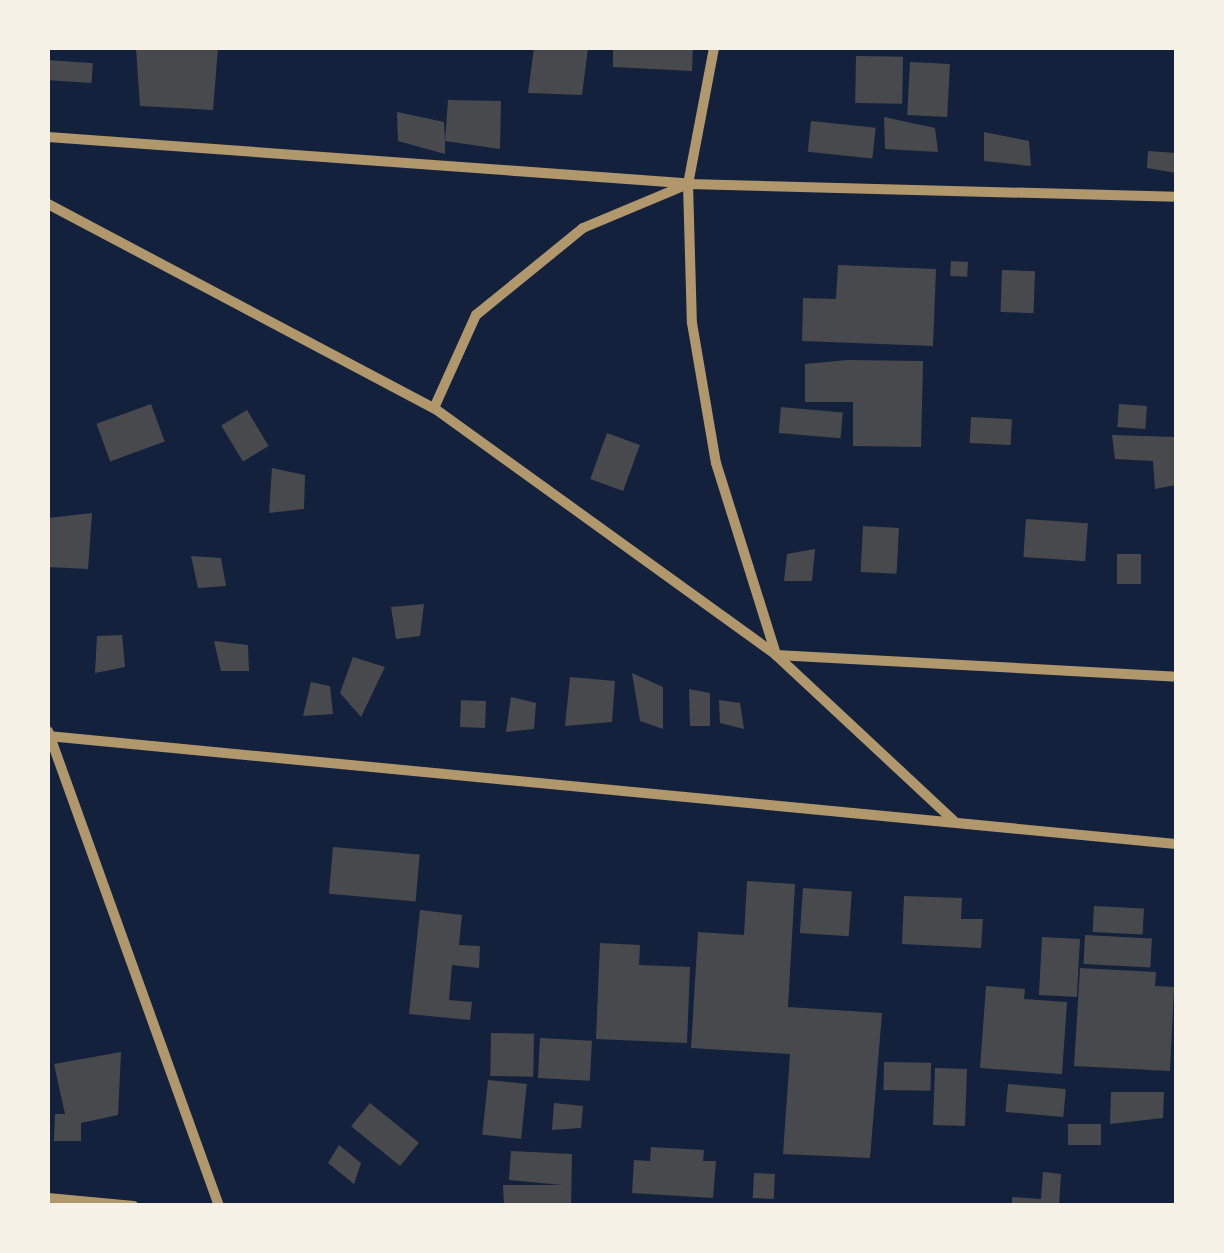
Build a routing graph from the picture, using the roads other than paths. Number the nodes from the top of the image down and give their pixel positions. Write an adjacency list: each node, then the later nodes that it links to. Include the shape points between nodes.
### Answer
1 (714, 48): 3 (street)
2 (48, 137): 3 (street)
3 (688, 184): 4 (street); 6 (street, via 583,228 476,314); 7 (street, via 692,324 716,462)
4 (1176, 197)
5 (48, 204): 6 (street)
6 (434, 408): 7 (street)
7 (776, 655): 8 (street); 10 (street)
8 (1176, 677)
9 (48, 734): 10 (street); 14 (street)
10 (955, 822): 11 (street)
11 (1176, 844)
12 (48, 1198): 13 (street)
13 (134, 1206)
14 (219, 1206)

